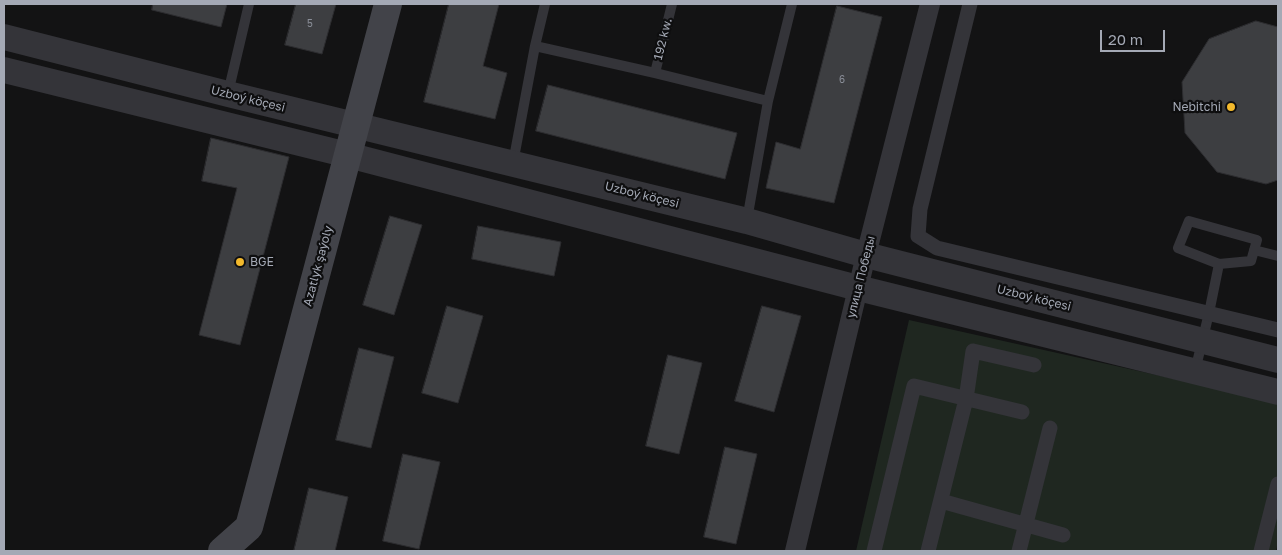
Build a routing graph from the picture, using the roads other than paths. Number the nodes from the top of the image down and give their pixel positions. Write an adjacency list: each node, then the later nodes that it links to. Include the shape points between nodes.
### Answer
1 (250, 4): 12 (lane)
2 (388, 4): 14 (main road, Azatlyk şaýoly)
3 (546, 4): 9 (lane)
4 (672, 4): 11 (lane, 192 kw.)
5 (792, 4): 13 (lane)
6 (930, 4): 19 (street, улица Победы)
7 (970, 4): 23 (street, via 920,209 918,236 937,248)
8 (4, 36): 12 (street, Uzboý köçesi)
9 (535, 46): 11 (lane); 16 (lane)
10 (4, 70): 15 (street)
11 (655, 73): 13 (lane)
12 (228, 94): 14 (street, Uzboý köçesi)
13 (768, 101): 17 (lane)
14 (355, 125): 15 (main road, Azatlyk şaýoly); 16 (street, Uzboý köçesi)
15 (348, 155): 22 (street); 37 (main road, Azatlyk şaýoly)
16 (513, 163): 17 (street, Uzboý köçesi)
17 (747, 221): 19 (street, Uzboý köçesi)
18 (1254, 250): 20 (lane); 21 (lane, via 1251,261); 21 (lane, via 1257,240 1189,221 1178,248)
19 (866, 255): 22 (street, улица Победы); 25 (street, Uzboý köçesi)
20 (1278, 256)
21 (1218, 264): 23 (lane)
22 (858, 288): 28 (street); 39 (street, улица Победы)
23 (1209, 313): 24 (street); 25 (lane)
24 (1278, 330)
25 (1202, 340): 26 (street, Uzboý köçesi); 28 (lane)
26 (1278, 360)
27 (1034, 365): 30 (street, via 973,351)
28 (1194, 372): 29 (street)
29 (1278, 392)
30 (966, 399): 31 (street); 34 (street); 40 (street, via 914,386)
31 (1022, 412)
32 (1050, 428): 35 (street)
33 (1278, 484): 43 (street)
34 (941, 501): 35 (street); 41 (street)
35 (1026, 525): 36 (street); 42 (street)
36 (1063, 535)
37 (246, 539): 38 (main road)
38 (222, 551)
39 (795, 551)
40 (874, 551)
41 (928, 551)
42 (1019, 551)
43 (1261, 551)

